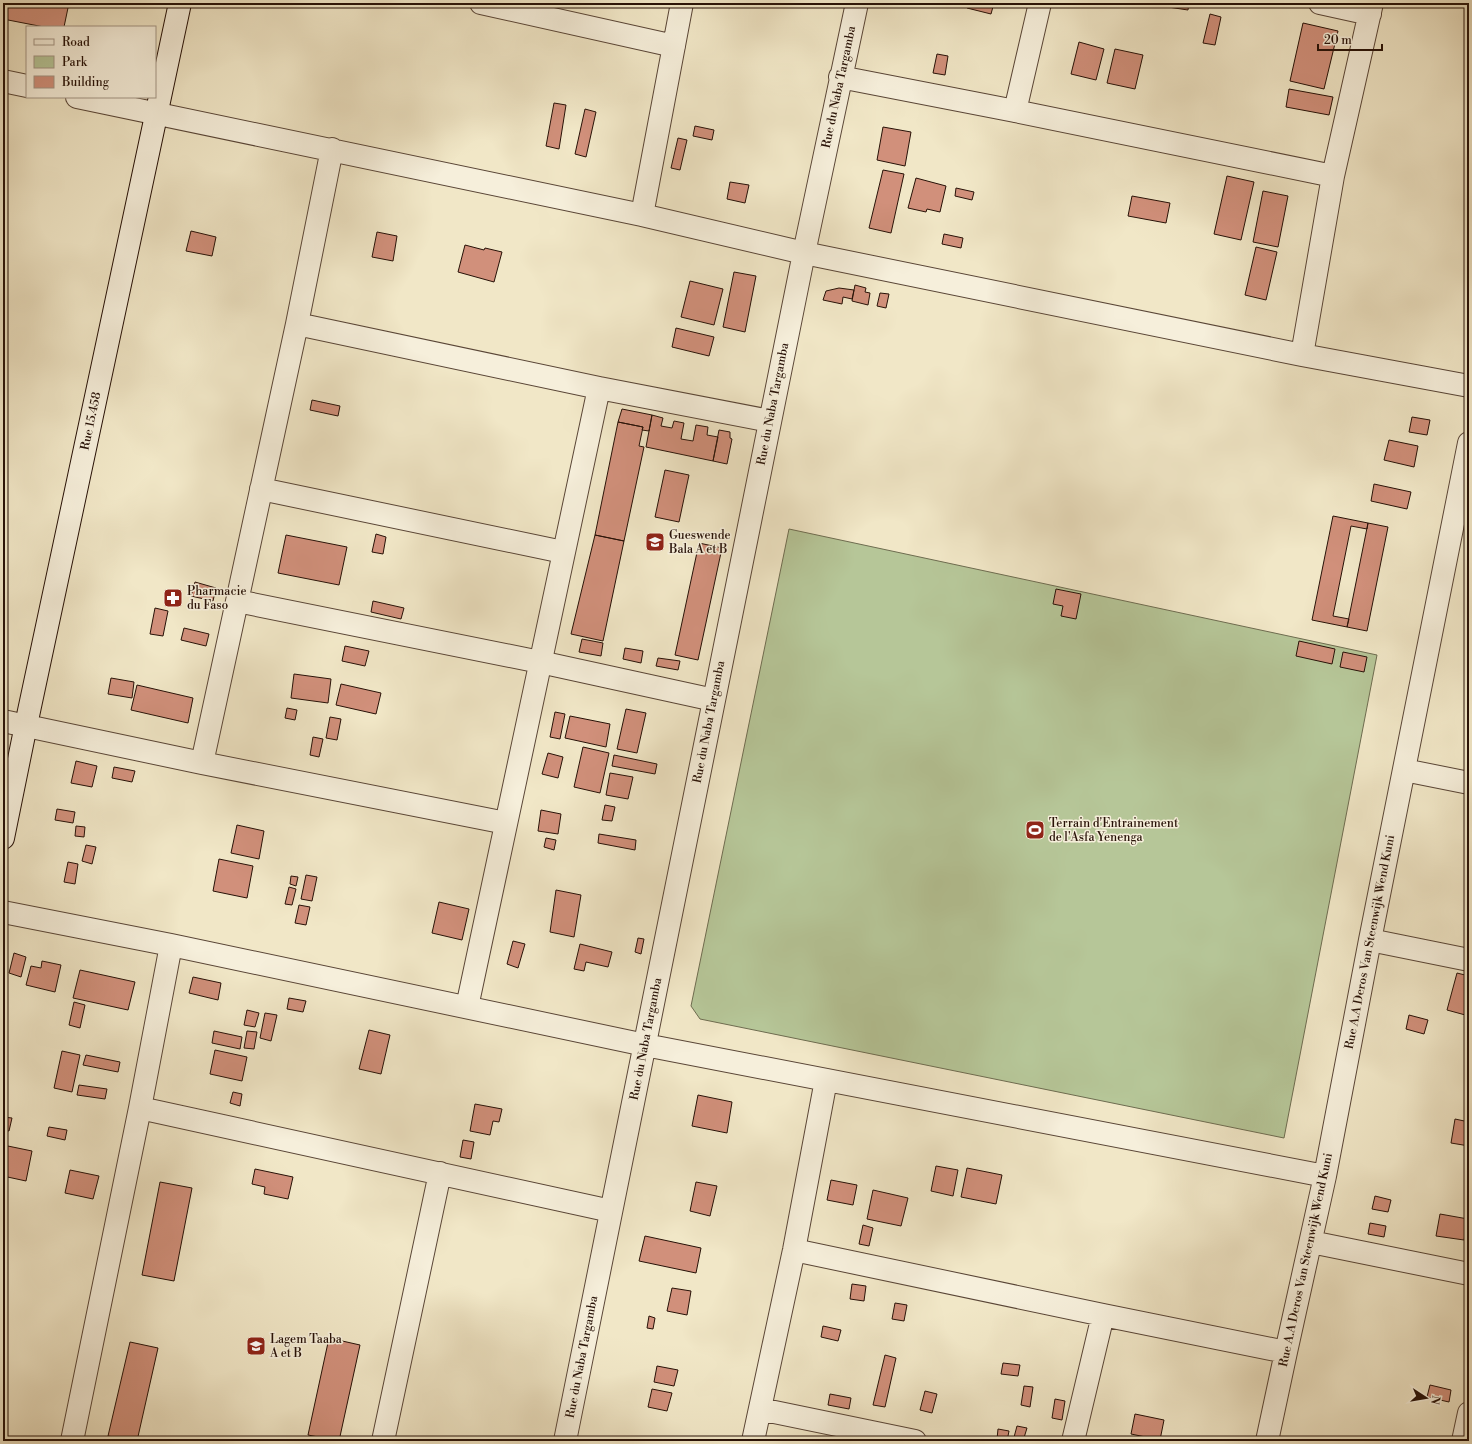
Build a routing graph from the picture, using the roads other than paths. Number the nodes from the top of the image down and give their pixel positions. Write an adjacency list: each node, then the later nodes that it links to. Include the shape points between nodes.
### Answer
1 (180, 3): 14 (street, Rue 15.458)
2 (481, 3): 8 (street)
3 (682, 3): 8 (street)
4 (856, 3): 9 (street, Rue du Naba Targamba)
5 (1040, 3): 13 (street)
6 (1320, 3): 7 (street)
7 (1371, 8): 16 (street)
8 (674, 46): 17 (street)
9 (840, 77): 13 (street); 18 (street, Rue du Naba Targamba)
10 (3, 81): 11 (street)
11 (26, 86)
12 (82, 98): 14 (street)
13 (1015, 111): 16 (street)
14 (157, 114): 15 (street); 31 (street, Rue 15.458)
15 (332, 150): 17 (street); 19 (street)
16 (1333, 176): 20 (street)
17 (642, 215): 18 (street)
18 (804, 253): 20 (street); 23 (street, Rue du Naba Targamba)
19 (296, 324): 22 (street); 25 (street)
20 (1302, 355): 21 (street)
21 (1469, 386)
22 (599, 388): 23 (street); 26 (street)
23 (770, 421): 29 (street, Rue du Naba Targamba)
24 (1469, 443): 33 (street, Rue A.A Deros Van Steenwijk Wend Kuni)
25 (261, 489): 26 (street); 27 (street)
26 (563, 552): 28 (street)
27 (237, 601): 28 (street); 32 (street)
28 (540, 662): 29 (street); 35 (street)
29 (714, 700): 42 (street, Rue du Naba Targamba)
30 (3, 721): 31 (street)
31 (26, 726): 32 (street); 36 (street, Rue 15.458)
32 (202, 762): 35 (street)
33 (1404, 770): 34 (street); 38 (street, Rue A.A Deros Van Steenwijk Wend Kuni)
34 (1469, 783)
35 (506, 823): 41 (street)
36 (3, 838)
37 (3, 912): 39 (street)
38 (1370, 940): 40 (street); 46 (street, Rue A.A Deros Van Steenwijk Wend Kuni)
39 (171, 945): 41 (street); 44 (street)
40 (1469, 960)
41 (467, 1007): 42 (street)
42 (645, 1045): 43 (street); 47 (street, Rue du Naba Targamba)
43 (826, 1080): 46 (street); 49 (street)
44 (140, 1108): 45 (street); 56 (street)
45 (440, 1173): 47 (street); 57 (street)
46 (1325, 1176): 48 (street, Rue A.A Deros Van Steenwijk Wend Kuni)
47 (611, 1211): 58 (street, Rue du Naba Targamba)
48 (1311, 1242): 50 (street); 52 (street, Rue A.A Deros Van Steenwijk Wend Kuni)
49 (794, 1250): 51 (street); 53 (street)
50 (1469, 1274)
51 (1103, 1315): 52 (street); 60 (street)
52 (1286, 1352): 61 (street, Rue A.A Deros Van Steenwijk Wend Kuni)
53 (760, 1409): 55 (street); 59 (street)
54 (1469, 1414): 62 (street)
55 (908, 1440)
56 (72, 1441)
57 (384, 1441)
58 (565, 1441)
59 (753, 1441)
60 (1073, 1441)
61 (1267, 1441)
62 (1463, 1441)

